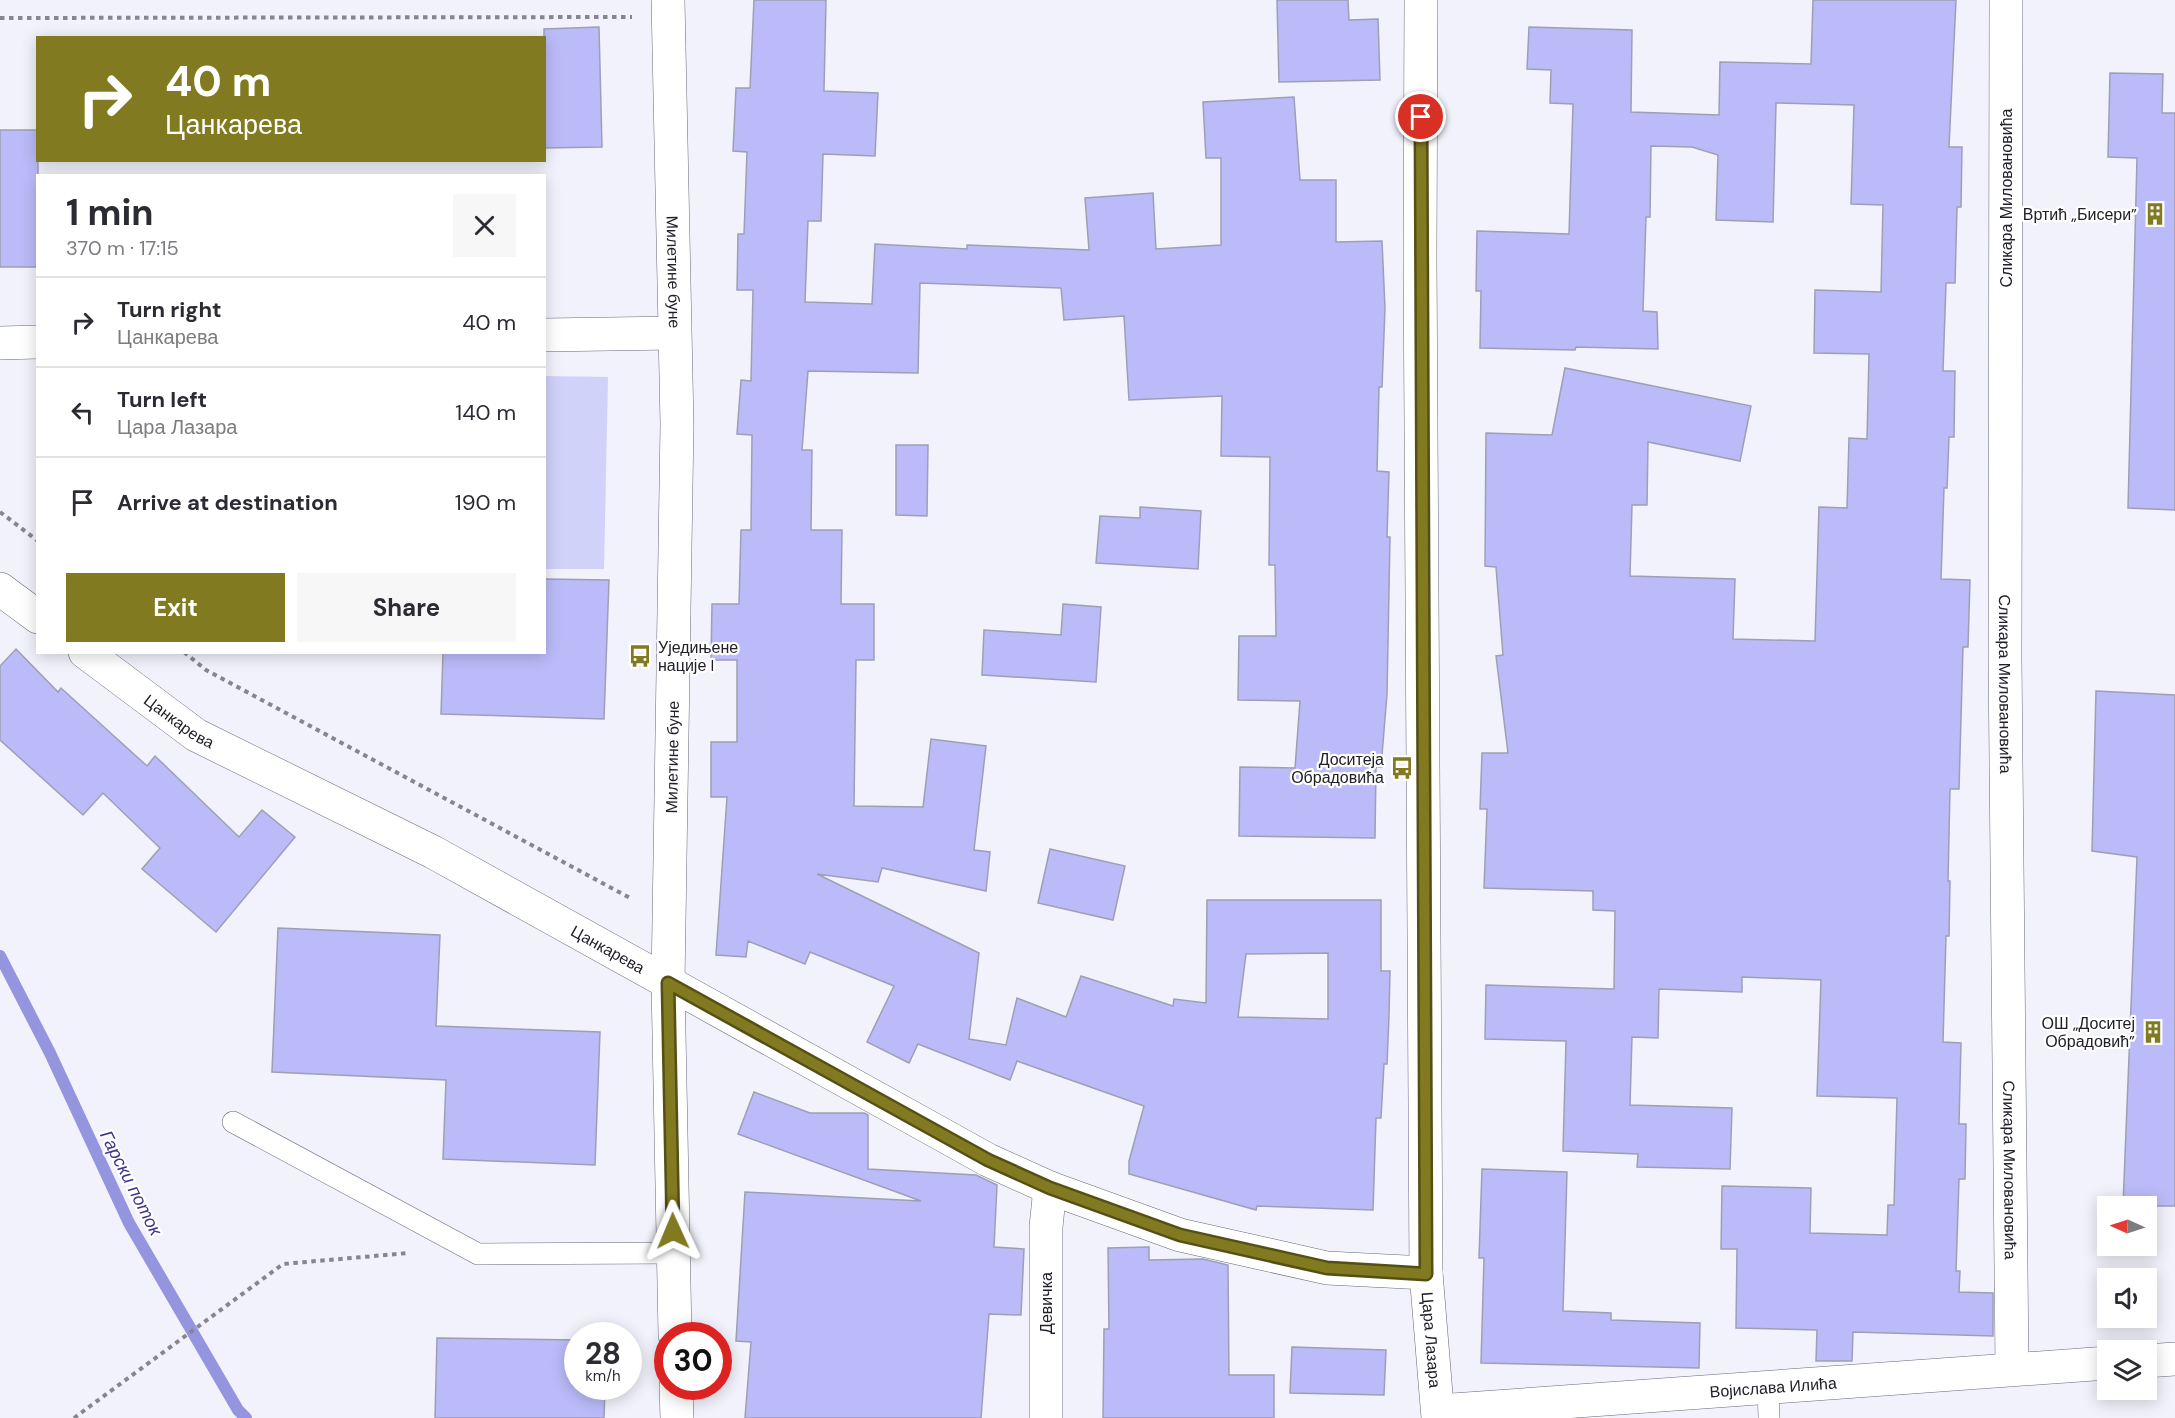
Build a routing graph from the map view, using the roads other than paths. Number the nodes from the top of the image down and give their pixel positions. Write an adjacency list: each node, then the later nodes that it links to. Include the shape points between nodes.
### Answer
1 (668, 0): 4 (street, Милетине буне)
2 (1421, 0): 15 (street, Цара Лазара)
3 (2006, 0): 20 (street, Сликара Миловановића, via 2005,670)
4 (674, 333): 5 (street); 11 (street, Милетине буне, via 677,424)
5 (546, 335)
6 (36, 342): 7 (street)
7 (0, 343)
8 (0, 589): 9 (street)
9 (36, 616)
10 (88, 654): 11 (street, Цанкарева, via 196,735 433,852)
11 (668, 983): 13 (street, Цанкарева, via 988,1160); 14 (street, Милетине буне)
12 (233, 1122): 14 (lane, via 478,1254)
13 (1050, 1188): 15 (street, Цанкарева, via 1180,1235 1327,1268); 25 (street, Девичка, via 1046,1227)
14 (674, 1253): 16 (street, Милетине буне)
15 (1426, 1274): 23 (street, Цара Лазара)
16 (675, 1322)
17 (2175, 1359): 18 (street)
18 (2157, 1360)
19 (2097, 1364): 20 (street, Војислава Илића)
20 (2012, 1368): 22 (street, Војислава Илића)
21 (676, 1400): 24 (street)
22 (1769, 1402): 23 (street, Војислава Илића)
23 (1438, 1414)
24 (677, 1418)
25 (1046, 1418)

